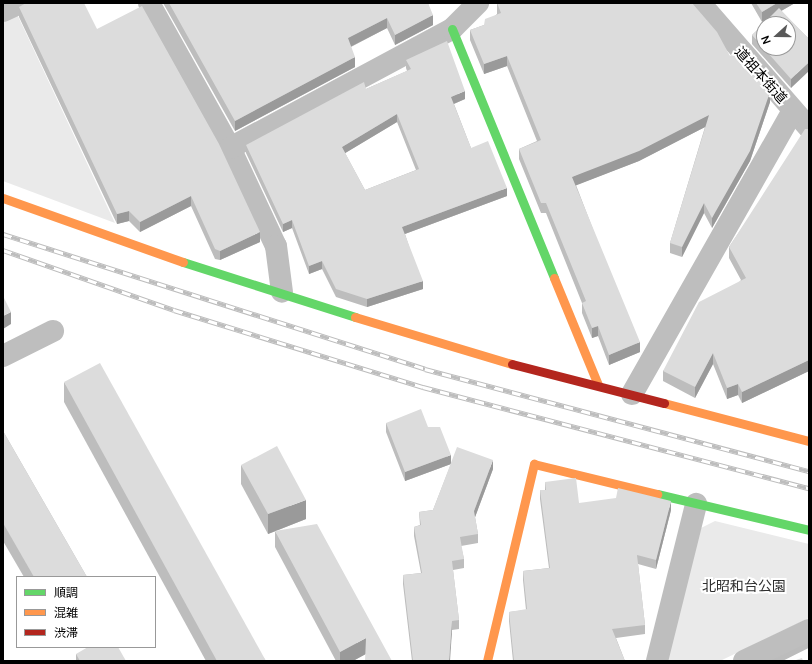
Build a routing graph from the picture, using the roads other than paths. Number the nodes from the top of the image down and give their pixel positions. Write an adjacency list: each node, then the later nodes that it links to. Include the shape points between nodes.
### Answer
1 (20, 3): 5 (street)
2 (149, 3): 9 (street)
3 (478, 3): 6 (street)
4 (700, 3): 7 (street, 道祖本街道)
5 (3, 11)
6 (452, 29): 9 (street); 14 (street)
7 (793, 111): 8 (street, 道祖本街道); 15 (street)
8 (809, 128)
9 (230, 148): 11 (street, via 276,246)
10 (3, 198): 11 (street, via 171,258)
11 (282, 292): 14 (street, via 473,354)
12 (53, 332): 13 (street)
13 (3, 356)
14 (598, 385): 15 (street)
15 (632, 394): 16 (street, via 710,418)
16 (809, 441)
17 (696, 504): 18 (street); 20 (street, via 534,464); 21 (street)
18 (809, 530)
19 (809, 630): 22 (street)
20 (488, 661)
21 (657, 661)
22 (744, 661)

